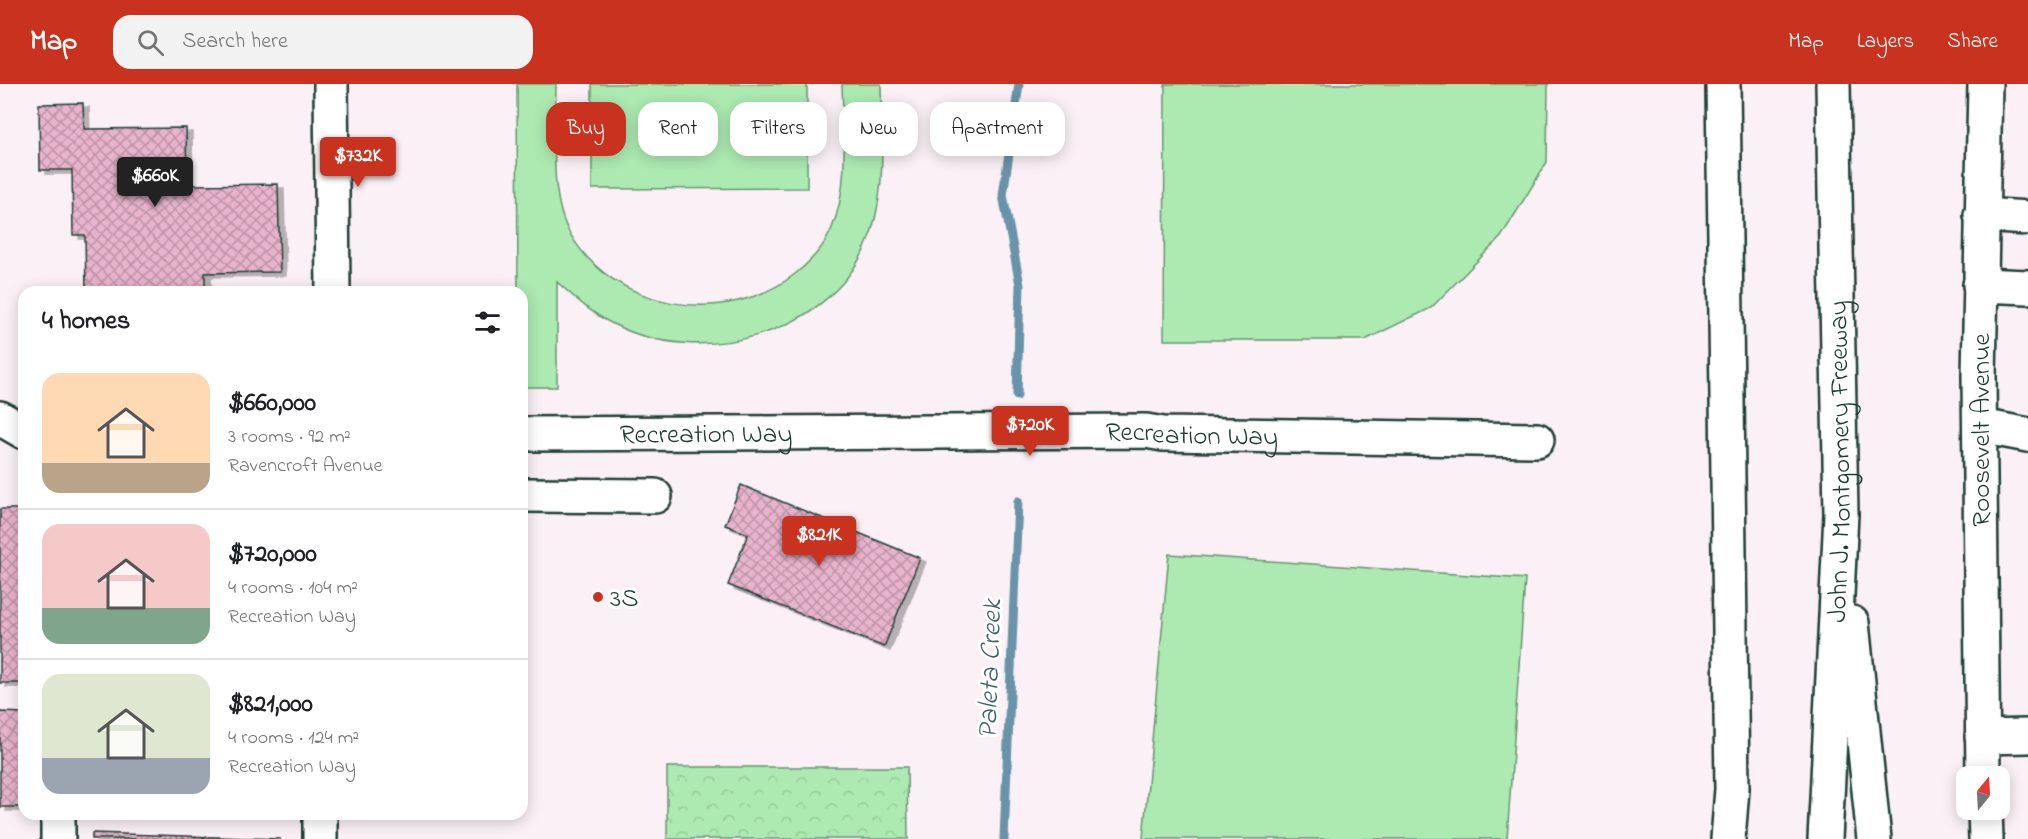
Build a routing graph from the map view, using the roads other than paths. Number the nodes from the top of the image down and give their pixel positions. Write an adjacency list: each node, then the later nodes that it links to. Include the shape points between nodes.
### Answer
1 (331, 84): 8 (main road)
2 (1723, 84): 27 (main road, via 1732,789)
3 (1833, 84): 18 (main road, John J. Montgomery Freeway)
4 (1985, 84): 5 (main road, Roosevelt Avenue)
5 (1981, 215): 6 (main road); 7 (main road, Roosevelt Avenue)
6 (2028, 218)
7 (1980, 285): 9 (main road); 11 (main road, Roosevelt Avenue)
8 (333, 286)
9 (2028, 287)
10 (0, 418): 12 (main road)
11 (1981, 426): 14 (main road); 20 (main road, Roosevelt Avenue)
12 (18, 428)
13 (528, 434): 15 (main road, Recreation Way, via 1146,431)
14 (2028, 435)
15 (1537, 440)
16 (528, 495): 17 (main road)
17 (655, 496)
18 (1841, 514): 28 (main road, John J. Montgomery Freeway); 29 (main road)
19 (2028, 736): 20 (main road)
20 (1982, 737): 21 (main road, Roosevelt Avenue)
21 (1983, 766)
22 (58, 820): 25 (main road)
23 (320, 820): 26 (main road)
24 (1985, 820): 30 (main road)
25 (58, 839)
26 (320, 839)
27 (1728, 839)
28 (1825, 839)
29 (1874, 839)
30 (1986, 839)

